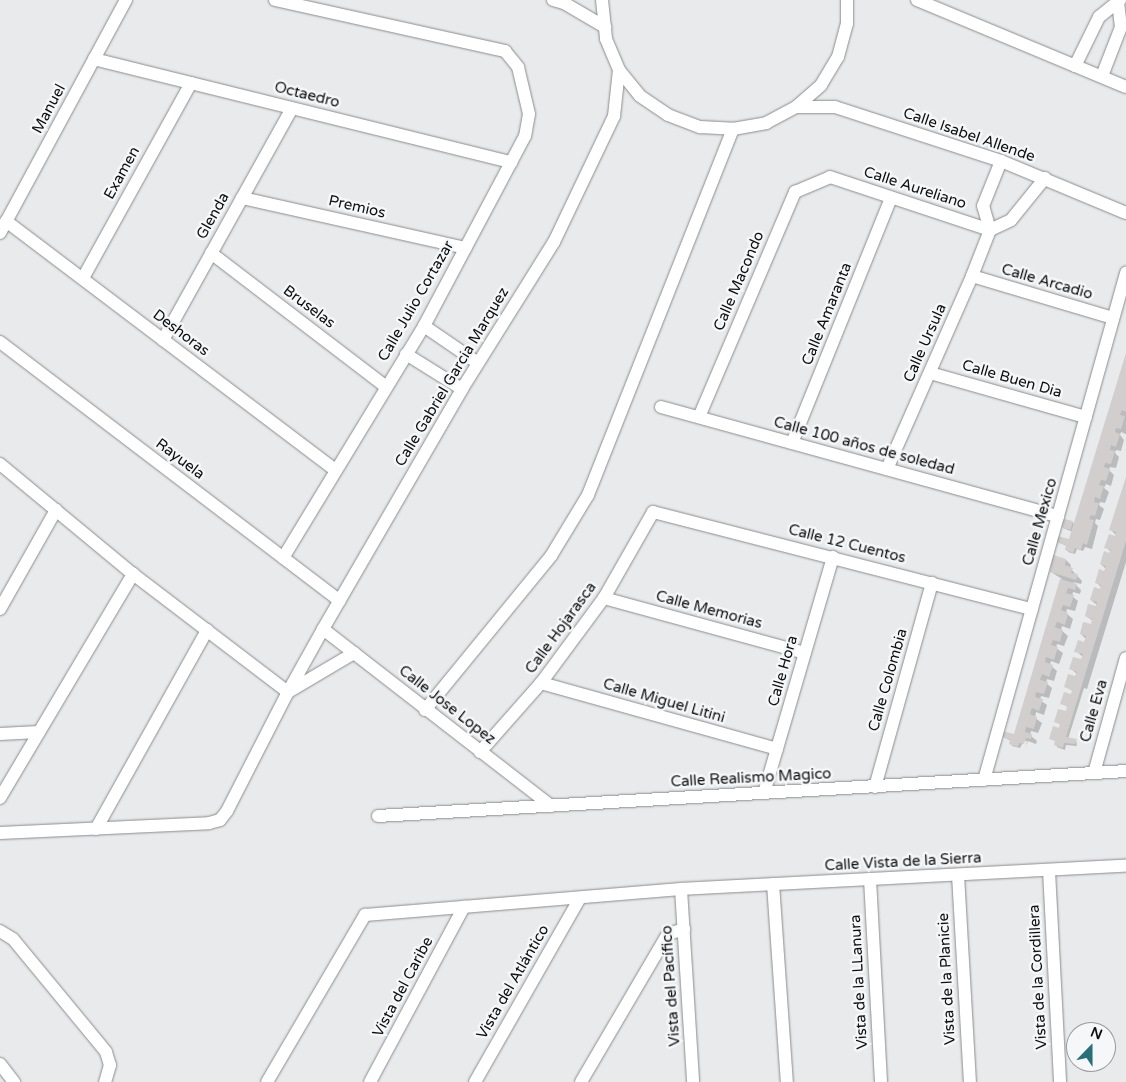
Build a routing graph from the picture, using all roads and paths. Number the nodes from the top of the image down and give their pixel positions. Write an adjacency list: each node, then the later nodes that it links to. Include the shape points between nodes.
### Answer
1 (126, 0): 9 (street, Manuel)
2 (275, 0): 19 (street, Calle Julio Cortazar, via 505,50 518,66 529,114 525,136)
3 (554, 0): 8 (street)
4 (602, 0): 8 (street)
5 (847, 0): 16 (street, via 847,24 838,56 820,85)
6 (917, 0): 10 (street)
7 (1118, 3): 10 (street, via 1099,17); 12 (street, via 1121,27)
8 (605, 27): 11 (street, via 606,39)
9 (94, 59): 13 (street, Octaedro); 25 (street, Manuel)
10 (1076, 66): 12 (street)
11 (619, 70): 17 (street, via 640,96 668,115 700,127); 38 (street, Calle Gabriel Garcia Marquez, via 614,116 554,242)
12 (1102, 76): 14 (street)
13 (190, 83): 15 (street, Octaedro); 32 (street, Examen)
14 (1126, 87)
15 (292, 108): 19 (street, Octaedro); 22 (street, Glenda)
16 (796, 108): 17 (street, via 766,123); 18 (street, Calle Isabel Allende, via 835,107)
17 (733, 129): 67 (street, via 588,495 550,556)
18 (1001, 161): 21 (street, Calle Isabel Allende); 26 (street, via 983,206)
19 (511, 162): 28 (street, Calle Julio Cortazar)
20 (830, 177): 23 (street, Calle Aureliano); 43 (street, Calle Macondo, via 794,192)
21 (1045, 178): 24 (street, Calle Isabel Allende); 26 (street, via 1011,220)
22 (242, 198): 28 (street, Premios); 29 (street, Glenda)
23 (891, 198): 26 (street, Calle Aureliano); 45 (street, Calle Amaranta)
24 (1126, 213)
25 (6, 221): 27 (street, Manuel); 32 (street, Deshoras)
26 (990, 230): 31 (street, Calle Ursula)
27 (0, 233)
28 (465, 248): 34 (street, Calle Julio Cortazar)
29 (211, 253): 35 (street, Glenda); 40 (street, Bruselas)
30 (1126, 273): 33 (street, Calle Mexico)
31 (972, 276): 33 (street, Calle Arcadio); 39 (street, Calle Ursula)
32 (82, 278): 35 (street, Deshoras)
33 (1113, 318): 44 (street, Calle Mexico)
34 (424, 326): 37 (street, Calle Julio Cortazar); 38 (street)
35 (164, 340): 48 (street, Deshoras)
36 (0, 342): 53 (street, Rayuela)
37 (406, 354): 40 (street, Calle Julio Cortazar); 41 (street)
38 (478, 363): 41 (street, Calle Gabriel Garcia Marquez)
39 (930, 373): 44 (street, Calle Buen Dia); 47 (street, Calle Ursula)
40 (386, 387): 48 (street, Calle Julio Cortazar)
41 (462, 389): 57 (street, Calle Gabriel Garcia Marquez)
42 (661, 407): 43 (street, Calle 100 años de soledad)
43 (699, 417): 45 (street, Calle 100 años de soledad)
44 (1086, 417): 51 (street, Calle Mexico)
45 (792, 443): 47 (street, Calle 100 años de soledad)
46 (0, 464): 49 (street)
47 (887, 469): 51 (street, Calle 100 años de soledad)
48 (335, 470): 53 (street, Calle Julio Cortazar)
49 (56, 510): 54 (street); 58 (street)
50 (653, 512): 52 (street, Calle 12 Cuentos); 56 (street, Calle Hojarasca)
51 (1058, 516): 59 (street, Calle Mexico)
52 (833, 557): 55 (street, Calle 12 Cuentos); 63 (street, Calle Hora)
53 (283, 558): 57 (street, Rayuela)
54 (133, 574): 61 (street); 68 (street)
55 (932, 583): 59 (street, Calle 12 Cuentos); 75 (street, Calle Colombia)
56 (604, 598): 63 (street, Calle Memorias); 65 (street, Calle Hojarasca)
57 (340, 601): 60 (street, Calle Gabriel Garcia Marquez)
58 (0, 609)
59 (1032, 609): 74 (street, Calle Mexico)
60 (323, 629): 62 (street, Calle Jose Lopez); 66 (street, Calle Gabriel Garcia Marquez)
61 (206, 630): 66 (street); 80 (street)
62 (354, 653): 66 (street); 67 (street, Calle Jose Lopez)
63 (805, 653): 70 (street, Calle Hora)
64 (1126, 660): 73 (street, Calle Eva)
65 (541, 683): 70 (street, Calle Miguel Litini); 71 (street, Calle Hojarasca)
66 (288, 692): 80 (street, Calle Gabriel Garcia Marquez, via 220,820)
67 (425, 710): 71 (street, Calle Jose Lopez)
68 (39, 732): 69 (street); 77 (street)
69 (0, 734)
70 (777, 750): 76 (street, Calle Hora)
71 (480, 752): 78 (street, Calle Jose Lopez)
72 (1126, 771): 73 (street, Calle Realismo Magico)
73 (1094, 773): 74 (street, Calle Realismo Magico)
74 (984, 780): 75 (street, Calle Realismo Magico)
75 (875, 787): 76 (street, Calle Realismo Magico)
76 (764, 793): 78 (street, Calle Realismo Magico)
77 (0, 798)
78 (551, 806): 79 (street, Calle Realismo Magico)
79 (378, 816)
80 (96, 829): 81 (street)
81 (0, 833)
82 (1126, 866): 83 (street, Calle Vista de la Sierra)
83 (1049, 870): 84 (street, Calle Vista de la Sierra); 103 (street, Vista de la Cordillera)
84 (958, 875): 85 (street, Calle Vista de la Sierra); 102 (street, Vista de la Planicie)
85 (870, 879): 86 (street, Calle Vista de la Sierra); 101 (street, Vista de la LLanura)
86 (773, 884): 87 (street, Calle Vista de la Sierra); 100 (street)
87 (681, 889): 88 (street, Calle Vista de la Sierra); 90 (street, Vista del Pacífico)
88 (580, 898): 89 (street, Calle Vista de la Sierra); 97 (street, Vista del Atlántico)
89 (464, 907): 95 (street, Calle Vista de la Sierra, via 365,915); 96 (street, Vista del Caribe)
90 (684, 929): 98 (street, via 668,934); 99 (street, Vista del Pacífico)
91 (0, 932): 94 (street, via 13,939 106,1052 110,1065)
92 (0, 1064): 93 (street)
93 (14, 1082)
94 (105, 1082)
95 (267, 1082)
96 (370, 1082)
97 (475, 1082)
98 (582, 1082)
99 (693, 1082)
100 (786, 1082)
101 (881, 1082)
102 (970, 1082)
103 (1060, 1082)

